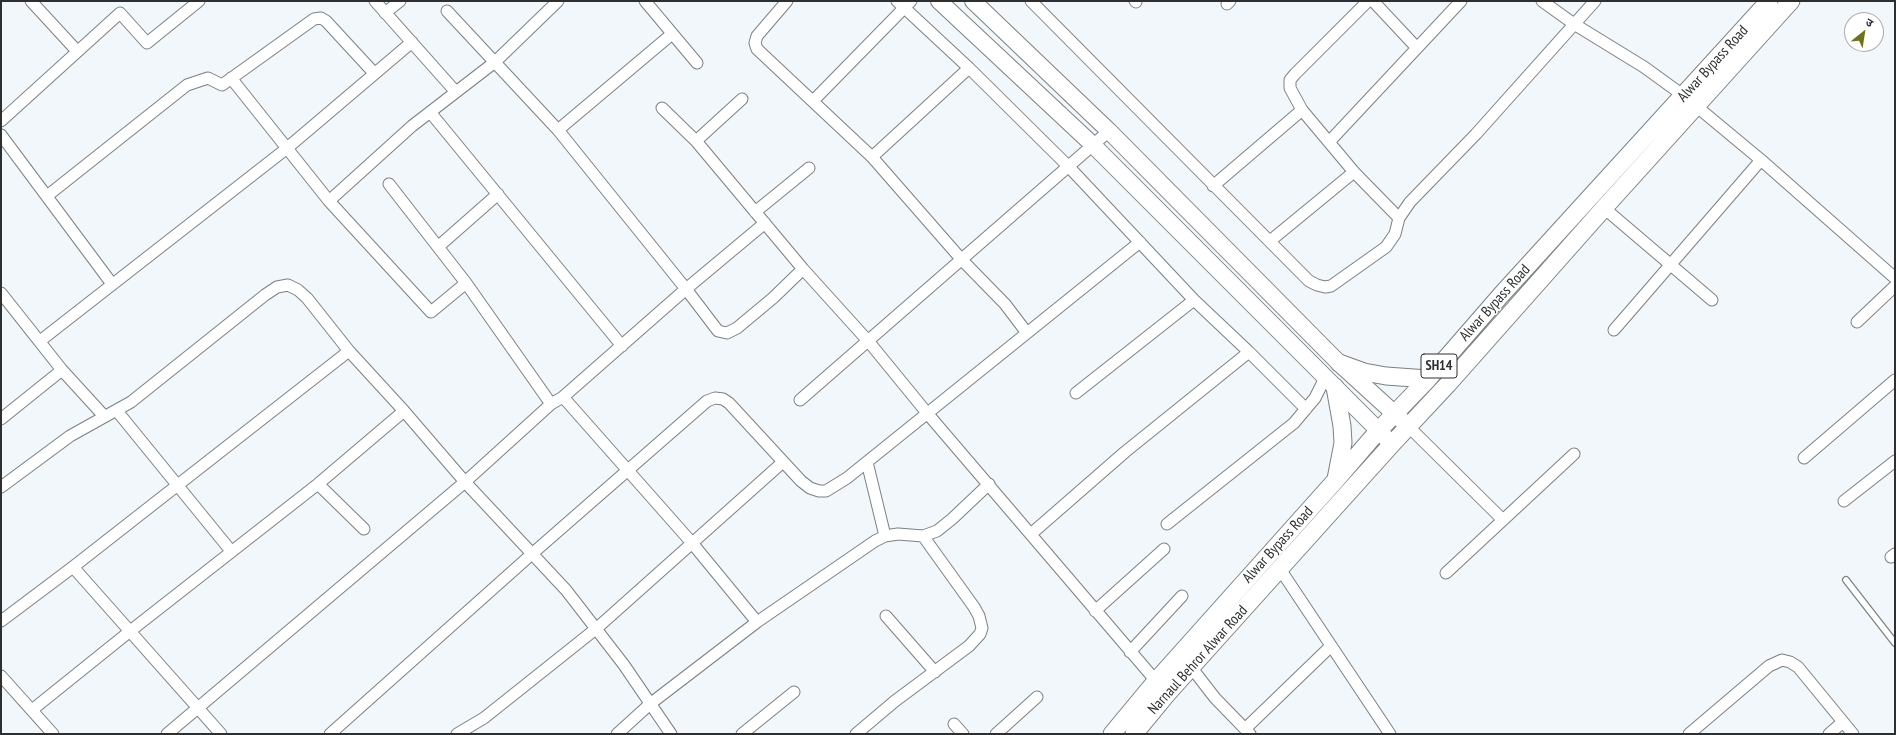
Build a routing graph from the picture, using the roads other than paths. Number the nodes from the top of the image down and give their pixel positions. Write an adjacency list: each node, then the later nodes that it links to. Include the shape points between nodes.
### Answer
1 (31, 1): 25 (street)
2 (199, 1): 25 (street, via 147,43 120,13)
3 (375, 1): 20 (street)
4 (400, 1): 20 (street)
5 (644, 1): 22 (street)
6 (787, 1): 33 (street, via 762,28 755,43 763,56)
7 (939, 1): 44 (main road)
8 (972, 1): 40 (main road)
9 (1031, 1): 52 (street)
10 (1368, 1): 36 (street, via 1290,80 1293,96)
11 (1373, 1): 24 (street)
12 (1461, 1): 24 (street)
13 (1542, 1): 21 (street)
14 (1595, 1): 21 (street)
15 (1769, 1): 34 (main road, Alwar Bypass Road / SH14)
16 (1791, 1): 34 (main road, Alwar Bypass Road / SH14)
17 (552, 3): 26 (street)
18 (904, 3): 28 (street); 33 (street)
19 (447, 11): 26 (street)
20 (385, 13): 23 (street)
21 (1574, 24): 34 (street, via 1644,67); 58 (street, via 1476,134 1410,202)
22 (672, 34): 27 (street); 39 (street)
23 (412, 42): 29 (street); 31 (street)
24 (1417, 48): 43 (street)
25 (77, 51): 38 (street)
26 (494, 62): 31 (street); 39 (street)
27 (698, 63)
28 (969, 68): 46 (street); 48 (street)
29 (374, 73): 30 (street, via 331,25 321,18 308,23); 45 (street)
30 (231, 78): 45 (street); 54 (street, via 222,85 208,78 187,85)
31 (455, 91): 37 (street)
32 (742, 100): 42 (street)
33 (813, 101): 46 (street)
34 (1690, 101): 47 (street); 56 (main road, Alwar Bypass Road / SH14); 84 (main road, Alwar Bypass Road / SH14, via 1506,289)
35 (662, 108): 42 (street)
36 (1302, 110): 43 (street); 52 (street)
37 (430, 112): 53 (street); 55 (street)
38 (1, 120)
39 (558, 130): 70 (street)
40 (1109, 131): 44 (street); 82 (main road)
41 (1, 135): 54 (street)
42 (696, 141): 57 (street)
43 (1329, 142): 50 (street)
44 (1093, 145): 48 (street); 86 (main road)
45 (286, 149): 55 (street); 68 (street)
46 (872, 157): 63 (street)
47 (1761, 160): 64 (street); 66 (street)
48 (1069, 167): 61 (street); 63 (street)
49 (809, 168): 57 (street)
50 (1354, 172): 58 (street); 60 (street)
51 (389, 184): 62 (street)
52 (1213, 186): 60 (street)
53 (498, 194): 62 (street); 79 (street)
54 (47, 196): 68 (street)
55 (329, 201): 67 (street, via 431,312)
56 (1604, 208): 64 (street); 98 (main road, Alwar Bypass Road / SH14)
57 (755, 212): 59 (street)
58 (1399, 218): 60 (street, via 1395,234 1386,247 1331,286 1317,285 1309,281)
59 (765, 223): 65 (street); 70 (street)
60 (1270, 241)
61 (1140, 242): 72 (street); 76 (street)
62 (439, 246): 67 (street)
63 (962, 260): 76 (street, via 1005,304); 78 (street)
64 (1672, 265): 73 (street); 75 (street)
65 (804, 269): 70 (street, via 750,318 727,333 713,327); 78 (street)
66 (1895, 278)
67 (466, 283): 90 (street)
68 (112, 284): 77 (street)
69 (1895, 286): 74 (street)
70 (686, 289): 79 (street)
71 (1, 293): 77 (street)
72 (1194, 300): 81 (street); 87 (street)
73 (1712, 300)
74 (1857, 322)
75 (1614, 330)
76 (1027, 333): 94 (street)
77 (40, 341): 83 (street)
78 (869, 342): 89 (street); 94 (street)
79 (622, 346): 88 (street)
80 (349, 351): 92 (street, via 307,298 288,285 282,286 266,295); 93 (street); 111 (street)
81 (1249, 352): 91 (street); 117 (street, via 1125,452)
82 (1339, 363): 84 (main road, via 1371,373); 95 (main road)
83 (62, 370): 96 (street); 97 (street)
84 (1428, 379): 95 (main road, Alwar Bypass Road / SH14)
85 (1895, 380): 102 (street)
86 (1330, 383): 91 (street, via 1320,390); 99 (main road); 107 (main road, via 1342,417 1340,460)
87 (1076, 393)
88 (563, 397): 90 (street); 106 (street)
89 (800, 400)
90 (551, 404): 108 (street)
91 (1306, 409): 115 (street, via 1294,423)
92 (117, 411): 96 (street); 111 (street)
93 (404, 411): 108 (street); 109 (street)
94 (927, 413): 105 (street); 110 (street)
95 (1395, 413): 98 (main road); 99 (main road, Alwar Bypass Road / SH14)
96 (104, 416): 112 (street, via 70,436)
97 (1, 419)
98 (1408, 426): 100 (main road, Narnaul Behror Alwar Road / SH14); 114 (street)
99 (1379, 430): 100 (main road); 107 (main road, Alwar Bypass Road / SH14)
100 (1392, 444): 125 (main road, Narnaul Behror Alwar Road / SH14)
101 (1574, 454): 114 (street)
102 (1804, 458)
103 (1895, 461): 113 (street)
104 (783, 462): 105 (street, via 810,488 826,491); 106 (street, via 730,403 715,398 695,410); 120 (street)
105 (867, 462): 118 (street)
106 (627, 470): 120 (street); 123 (street)
107 (1336, 481): 141 (main road, Alwar Bypass Road / SH14)
108 (465, 482): 123 (street); 145 (street)
109 (318, 484): 116 (street); 122 (street)
110 (989, 484): 117 (street); 119 (street, via 937,531)
111 (178, 485): 122 (street); 124 (street)
112 (1, 487)
113 (1844, 501)
114 (1503, 520): 126 (street)
115 (1167, 524)
116 (364, 529)
117 (1031, 534): 129 (street)
118 (885, 536): 119 (street); 132 (street)
119 (923, 536): 139 (street, via 962,589 982,623 980,634 975,640)
120 (692, 543): 132 (street); 133 (street)
121 (1164, 549): 129 (street)
122 (231, 551): 134 (street)
123 (533, 553): 133 (street); 153 (street)
124 (73, 567): 131 (street); 134 (street)
125 (1280, 569): 136 (street); 138 (main road, Narnaul Behror Alwar Road / SH14)
126 (1446, 573)
127 (1846, 580): 135 (lane)
128 (1182, 596): 137 (street)
129 (1095, 611): 137 (street)
130 (886, 616): 139 (street)
131 (1, 621)
132 (757, 622): 144 (street)
133 (597, 628): 144 (street); 154 (street, via 484,718)
134 (129, 632): 145 (street); 146 (street)
135 (1895, 643)
136 (1332, 646): 149 (street); 163 (street)
137 (1130, 652): 141 (street)
138 (1191, 667): 149 (street, via 1215,698); 162 (main road, Narnaul Behror Alwar Road / SH14)
139 (935, 672): 158 (street)
140 (1, 676): 146 (street)
141 (1156, 681): 161 (main road, Alwar Bypass Road / SH14)
142 (794, 692): 157 (street)
143 (1037, 697): 160 (street)
144 (650, 704): 155 (street); 156 (street)
145 (198, 709): 151 (street); 152 (street)
146 (32, 710): 150 (street)
147 (1844, 722): 164 (street, via 1798,667 1782,660 1769,666); 165 (street); 166 (street)
148 (954, 724): 159 (street)
149 (1248, 731)
150 (53, 734)
151 (167, 734)
152 (221, 734)
153 (330, 734)
154 (457, 734)
155 (617, 734)
156 (671, 734)
157 (742, 734)
158 (856, 734)
159 (962, 734)
160 (996, 734)
161 (1112, 734)
162 (1134, 734)
163 (1390, 734)
164 (1689, 734)
165 (1829, 734)
166 (1853, 734)

